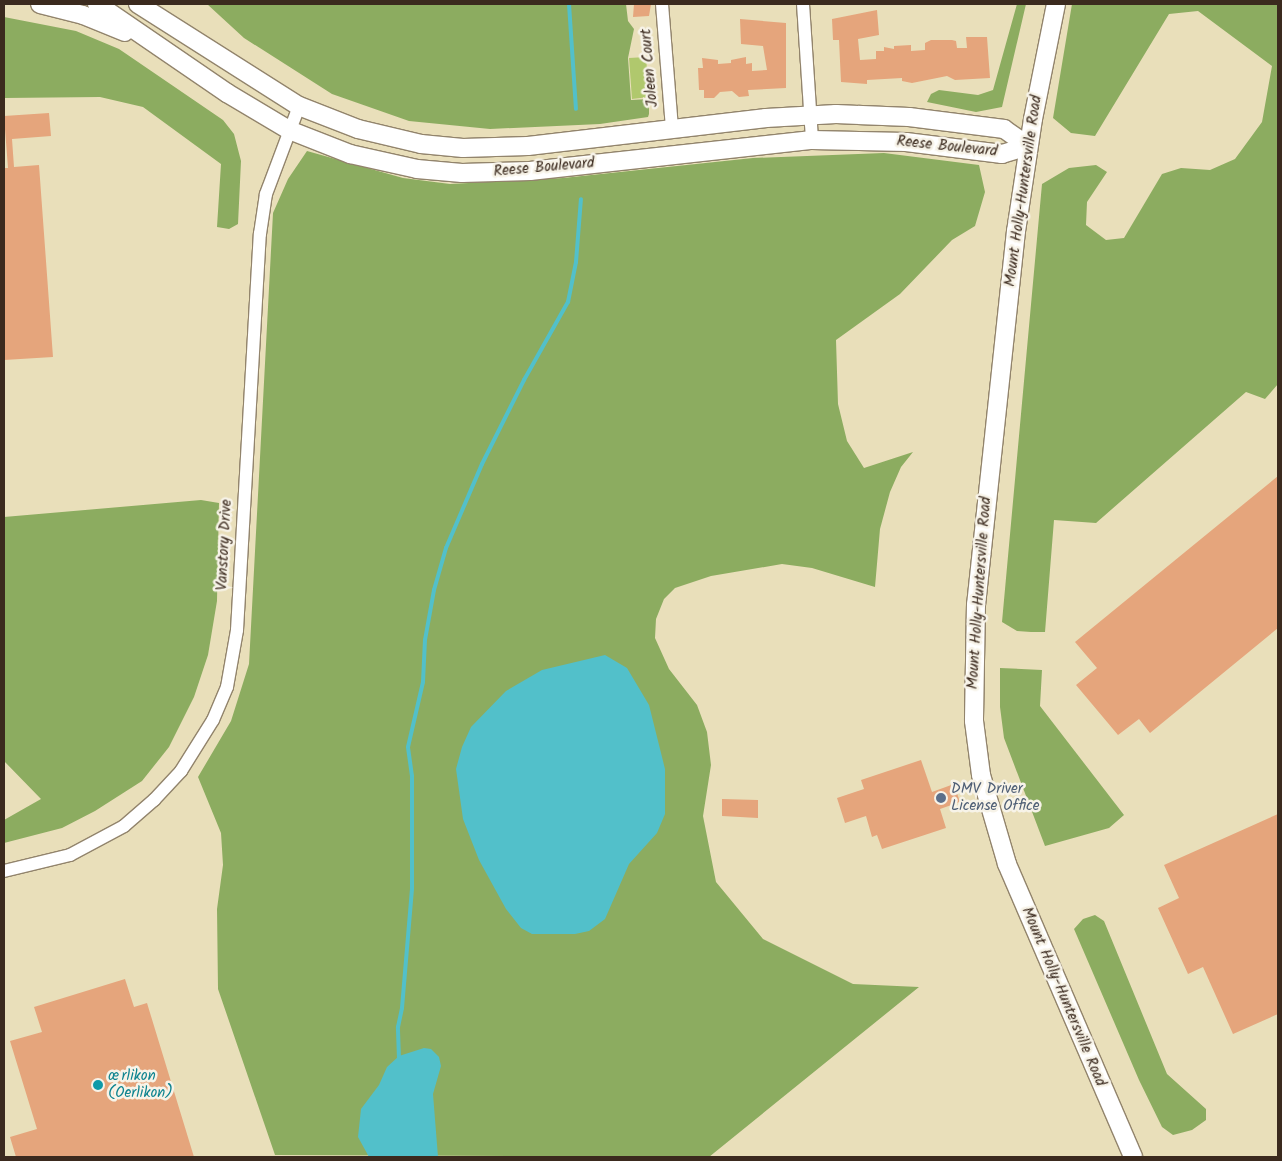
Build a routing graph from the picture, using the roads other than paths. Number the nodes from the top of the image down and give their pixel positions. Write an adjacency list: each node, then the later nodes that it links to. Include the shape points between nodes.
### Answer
1 (40, 4): 9 (street, via 92,18)
2 (97, 4): 9 (street, Reese Boulevard)
3 (138, 4): 8 (street, Reese Boulevard)
4 (150, 4): 8 (street)
5 (662, 4): 12 (street, Joleen Court)
6 (803, 4): 11 (street)
7 (1056, 4): 15 (street, Mount Holly-Huntersville Road)
8 (178, 29): 10 (street, Reese Boulevard)
9 (162, 49): 13 (street, Reese Boulevard)
10 (298, 106): 12 (street, Reese Boulevard, via 378,135 463,148 528,146); 13 (street, Vanstory Drive)
11 (811, 115): 12 (street, Reese Boulevard); 14 (street); 15 (street, Reese Boulevard, via 908,117 986,126 1004,129)
12 (672, 129)
13 (289, 130): 14 (street, Reese Boulevard, via 372,160 462,173 530,171); 16 (street, Vanstory Drive, via 266,194 260,234 236,630 226,687 213,720 181,771 124,826 70,855)
14 (812, 140): 15 (street, Reese Boulevard, via 898,142 1002,154)
15 (1028, 146): 17 (street, Mount Holly-Huntersville Road, via 976,604 972,694 976,747 1007,864)
16 (4, 871)
17 (1133, 1157)

